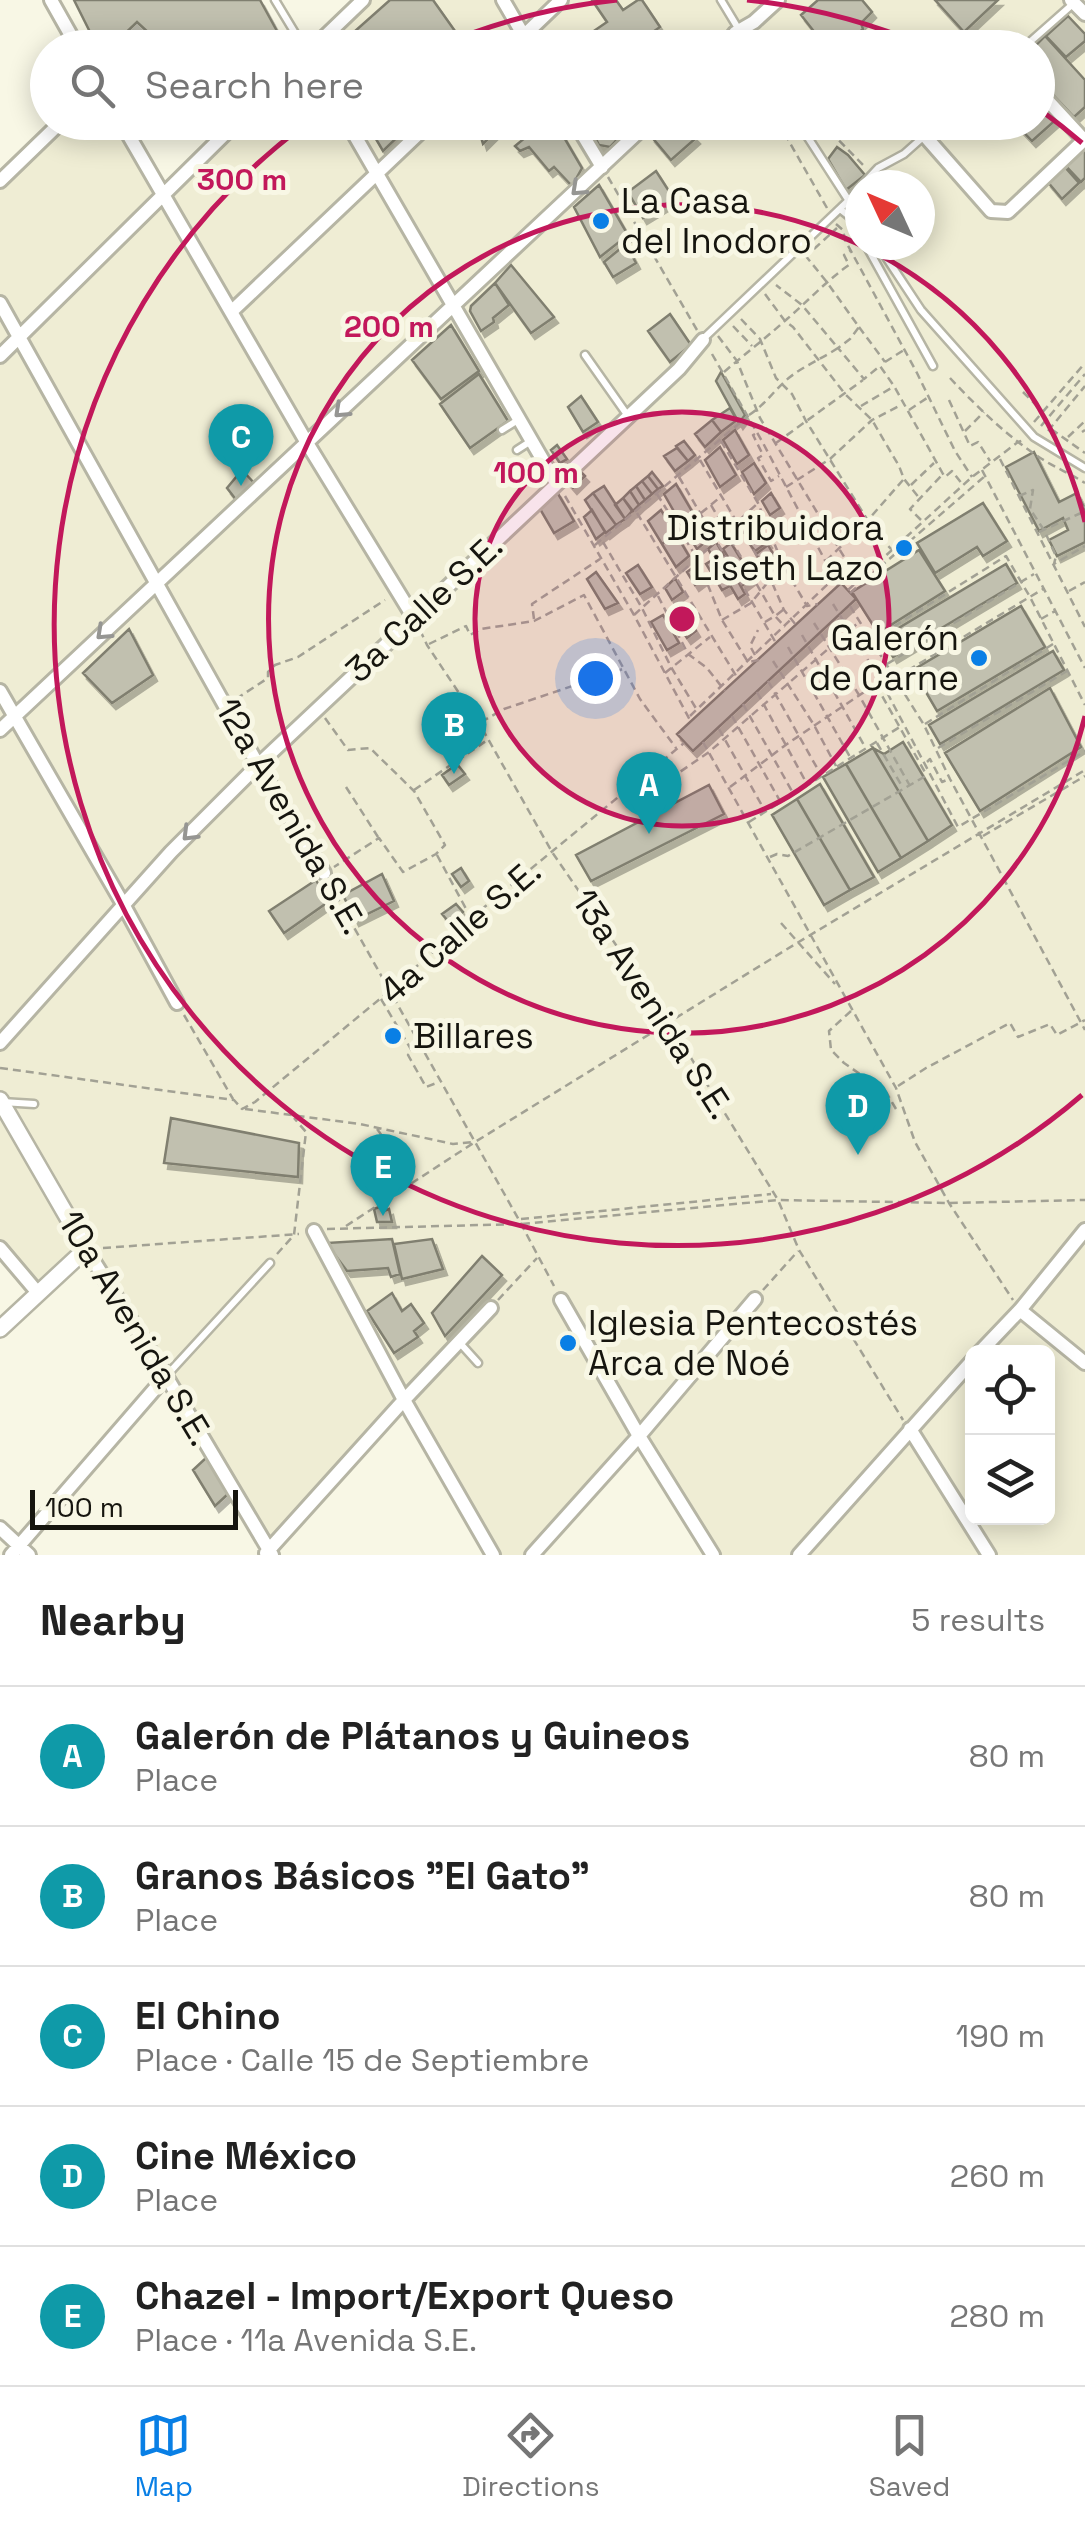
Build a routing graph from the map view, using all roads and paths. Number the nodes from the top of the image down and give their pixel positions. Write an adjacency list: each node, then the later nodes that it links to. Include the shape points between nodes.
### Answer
1 (50, 0): 10 (street)
2 (275, 0): 11 (lane)
3 (363, 0): 12 (street)
4 (503, 0): 13 (street)
5 (561, 0): 14 (street)
6 (721, 0): 15 (lane)
7 (778, 0): 16 (street)
8 (1074, 1): 9 (street); 17 (lane)
9 (1085, 14)
10 (68, 30)
11 (293, 30)
12 (332, 30)
13 (521, 30)
14 (536, 30)
15 (731, 30)
16 (745, 30)
17 (1043, 30)
18 (1055, 108): 31 (street)
19 (42, 140): 36 (street)
20 (131, 140): 37 (street)
21 (222, 140): 37 (street)
22 (358, 140): 35 (street)
23 (412, 140): 35 (street)
24 (586, 140): 32 (street)
25 (630, 140): 32 (street)
26 (788, 140): 42 (path)
27 (809, 140): 38 (lane)
28 (839, 140): 33 (path)
29 (920, 140): 34 (lane, 3a Calle S.E.)
30 (929, 140): 31 (street, via 991,211 1008,212)
31 (1085, 140)
32 (602, 167): 55 (street, one-way to 55); 63 (path)
33 (869, 170)
34 (877, 170)
35 (377, 174): 55 (street); 57 (street)
36 (0, 181)
37 (162, 196): 57 (street); 61 (street)
38 (845, 196)
39 (845, 204): 40 (lane, 3a Calle S.E.)
40 (840, 209): 41 (lane); 42 (lane, 3a Calle S.E.)
41 (845, 213)
42 (832, 217): 45 (lane, 3a Calle S.E.)
43 (838, 227): 44 (path)
44 (845, 235)
45 (800, 247): 50 (path); 56 (lane, 3a Calle S.E.)
46 (847, 260): 50 (path)
47 (856, 260): 67 (path)
48 (874, 260): 75 (lane)
49 (888, 260): 112 (lane, via 921,310)
50 (826, 281): 54 (path); 60 (path)
51 (775, 284): 54 (path)
52 (766, 295): 59 (path)
53 (0, 303): 61 (street, 12a Avenida S.E.)
54 (802, 305): 59 (path); 66 (path)
55 (454, 307): 99 (street); 116 (street, one-way to 116)
56 (734, 310): 58 (lane, 3a Calle S.E.); 62 (path)
57 (232, 312): 116 (street)
58 (726, 318): 63 (lane, 3a Calle S.E.); 65 (path)
59 (785, 321): 62 (path); 71 (path)
60 (859, 327): 66 (path); 72 (path)
61 (19, 336): 69 (street); 171 (street, 12a Avenida S.E.)
62 (760, 339): 65 (path); 80 (path)
63 (703, 340): 76 (path); 97 (street, 3a Calle S.E.)
64 (720, 340): 70 (path)
65 (752, 348): 70 (path)
66 (838, 348): 71 (path); 79 (path)
67 (904, 350): 72 (path); 87 (path)
68 (586, 355): 97 (lane)
69 (0, 356)
70 (737, 361): 76 (path); 91 (path)
71 (818, 361): 80 (path); 86 (path)
72 (884, 362): 74 (path)
73 (1085, 363): 93 (path)
74 (880, 366): 79 (path); 81 (path)
75 (933, 366)
76 (723, 373): 95 (path)
77 (1085, 374): 82 (path)
78 (950, 378): 94 (path)
79 (864, 379): 86 (path)
80 (782, 384): 91 (path); 101 (path)
81 (894, 386): 89 (path); 90 (path)
82 (1074, 386): 85 (path); 96 (path)
83 (1085, 386): 85 (path)
84 (1022, 392): 93 (path)
85 (1080, 392): 105 (path)
86 (846, 394): 90 (path); 101 (path)
87 (929, 398): 92 (path); 132 (path)
88 (949, 400): 110 (path)
89 (903, 404): 92 (path); 100 (path)
90 (859, 407): 100 (path)
91 (756, 410): 95 (path); 98 (path)
92 (906, 411): 124 (path)
93 (1042, 411): 96 (path); 104 (path)
94 (984, 412): 110 (path); 115 (path)
95 (748, 416): 103 (path); 114 (path)
96 (1048, 416): 105 (path); 112 (path)
97 (629, 417): 135 (street, 3a Calle S.E.)
98 (760, 418): 103 (path); 118 (path)
99 (519, 419): 108 (lane); 117 (street)
100 (872, 420): 123 (path); 133 (path)
101 (806, 421): 118 (path); 123 (path)
102 (1085, 421): 107 (path)
103 (752, 422): 109 (path)
104 (1033, 422)
105 (1055, 422): 106 (path)
106 (1050, 428): 112 (path); 113 (path)
107 (1078, 428): 111 (path); 113 (path)
108 (502, 430)
109 (757, 432): 130 (path); 130 (path, via 752,435 763,455 758,458 771,481)
110 (964, 432): 125 (path)
111 (1084, 432)
112 (1037, 439): 115 (path); 126 (lane)
113 (1066, 439): 120 (path)
114 (721, 440): 122 (path); 144 (path)
115 (1018, 442): 121 (path); 136 (path)
116 (306, 443): 171 (street); 176 (street)
117 (539, 444): 119 (lane); 135 (street)
118 (775, 444): 134 (path)
119 (517, 450)
120 (1085, 453)
121 (998, 457): 125 (path); 141 (path)
122 (699, 459): 129 (path); 142 (path)
123 (830, 459): 134 (path); 149 (path)
124 (936, 461): 128 (path); 138 (path)
125 (991, 462): 127 (path)
126 (1085, 468)
127 (982, 469): 131 (path); 132 (path)
128 (943, 474): 137 (path, via 952,471); 143 (path)
129 (678, 476): 140 (path); 148 (path)
130 (780, 476): 139 (path)
131 (985, 476): 166 (path); 170 (path, via 849,592)
132 (972, 477): 137 (path)
133 (904, 479): 138 (path); 149 (path)
134 (796, 480): 139 (path); 159 (path)
135 (556, 482): 157 (path); 194 (street, 3a Calle S.E.)
136 (1085, 483)
137 (963, 485): 151 (path)
138 (910, 486): 143 (path)
139 (786, 487): 163 (path)
140 (657, 494): 147 (path); 162 (path)
141 (1019, 496): 152 (path, via 1033,490 1030,509); 154 (path)
142 (721, 497): 145 (path); 150 (path)
143 (920, 499): 151 (path, via 910,508)
144 (758, 502): 150 (path); 165 (path)
145 (711, 505): 148 (path); 153 (path)
146 (1085, 506): 152 (path)
147 (636, 512): 156 (path); 167 (path)
148 (700, 514): 155 (path)
149 (868, 520): 159 (path); 160 (path)
150 (736, 522): 153 (path); 168 (path)
151 (922, 522): 160 (path)
152 (1044, 530): 154 (path); 164 (path)
153 (726, 532): 155 (path); 178 (path)
154 (1038, 533): 164 (path)
155 (716, 540): 162 (path); 182 (path)
156 (602, 541): 157 (path); 188 (path)
157 (594, 546): 161 (path)
158 (1085, 546): 164 (path)
159 (838, 550): 163 (path); 170 (path)
160 (892, 550): 170 (path)
161 (600, 558): 192 (path); 197 (path, via 532,604)
162 (697, 558): 167 (path); 198 (path)
163 (826, 561): 169 (path)
164 (1054, 564): 177 (path)
165 (782, 565): 168 (path); 186 (path)
166 (1036, 574): 172 (path); 175 (path)
167 (676, 577): 180 (path); 208 (path)
168 (770, 578): 178 (path); 190 (path)
169 (834, 579): 174 (path); 186 (path)
170 (858, 581)
171 (158, 582): 239 (street, 12a Avenida S.E.); 245 (street, one-way to 245)
172 (1022, 582): 181 (path); 209 (path, via 1006,556); 221 (path)
173 (1084, 583): 177 (path); 179 (path)
174 (838, 586)
175 (1044, 589): 181 (path); 191 (path)
176 (398, 592): 194 (street); 239 (path, via 276,665 268,678)
177 (1068, 592): 189 (path)
178 (760, 593): 182 (path); 193 (path)
179 (1085, 593)
180 (657, 594): 188 (path); 215 (path)
181 (1030, 597): 196 (path); 229 (path)
182 (751, 603): 198 (path); 199 (path)
183 (818, 604): 186 (path)
184 (833, 604): 206 (path)
185 (1085, 604): 189 (path)
186 (807, 606): 195 (path)
187 (850, 606): 200 (path)
188 (642, 608): 192 (path); 222 (path)
189 (1076, 608): 204 (path)
190 (784, 610): 193 (path); 195 (path)
191 (1055, 611): 196 (path); 224 (path)
192 (634, 615): 227 (path)
193 (775, 616): 199 (path); 203 (path)
194 (414, 618): 212 (path, 13a Avenida S.E.); 243 (street, 3a Calle S.E.)
195 (792, 618): 202 (path); 203 (path)
196 (1040, 619): 211 (path)
197 (534, 620): 212 (path, via 470,634 466,626); 223 (path, via 584,594)
198 (722, 620): 220 (path)
199 (764, 622): 210 (path)
200 (859, 622): 206 (path); 209 (path)
201 (814, 623): 213 (path)
202 (796, 625)
203 (785, 627): 210 (path)
204 (1085, 627)
205 (758, 630): 216 (path, via 750,646)
206 (849, 630): 213 (path); 231 (path)
207 (802, 635): 217 (path)
208 (711, 636): 215 (path); 228 (path)
209 (872, 640): 221 (path)
210 (775, 641): 216 (path)
211 (1053, 644): 226 (path); 250 (path)
212 (427, 645): 249 (path, 13a Avenida S.E.)
213 (829, 646): 217 (path); 237 (path)
214 (788, 647): 225 (path)
215 (688, 654): 222 (path); 233 (path)
216 (755, 655): 220 (path)
217 (816, 659): 225 (path); 242 (path)
218 (759, 660): 220 (path)
219 (773, 661): 232 (path)
220 (748, 662): 228 (path)
221 (887, 664): 229 (path)
222 (670, 667): 227 (path); 244 (path)
223 (624, 668): 249 (path); 265 (path)
224 (1085, 668)
225 (802, 670): 232 (path); 248 (path)
226 (1067, 670): 241 (path); 266 (path)
227 (664, 674): 244 (path, via 690,719)
228 (737, 677): 233 (path)
229 (896, 677): 250 (path)
230 (768, 681): 236 (path)
231 (878, 682): 237 (path); 253 (path)
232 (788, 683): 236 (path); 251 (path)
233 (723, 689): 244 (path)
234 (0, 690): 245 (street)
235 (757, 692): 240 (path)
236 (775, 694): 240 (path); 256 (path)
237 (859, 694): 242 (path); 257 (path)
238 (743, 704): 247 (path)
239 (226, 705): 272 (street, 12a Avenida S.E.)
240 (764, 705): 247 (path); 263 (path)
241 (1085, 705)
242 (843, 706): 248 (path); 264 (path)
243 (318, 708): 272 (street, 3a Calle S.E.); 286 (path, via 348,750 370,748)
244 (697, 710)
245 (14, 716): 255 (street); 298 (street)
246 (732, 716): 252 (path)
247 (750, 716): 252 (path); 269 (path)
248 (828, 716): 251 (path); 270 (path)
249 (479, 723): 259 (path, 13a Avenida S.E.)
250 (924, 724): 266 (path)
251 (814, 725): 256 (path); 274 (path)
252 (738, 726): 258 (path); 273 (path)
253 (902, 726): 257 (path); 271 (path); 276 (path)
254 (718, 728): 258 (path)
255 (0, 730)
256 (800, 736): 263 (path); 278 (path)
257 (882, 738): 262 (path); 282 (path)
258 (724, 739): 268 (path); 277 (path)
259 (487, 740): 286 (path); 294 (path, 13a Avenida S.E.)
260 (684, 742): 265 (path, 4a Calle S.E.)
261 (703, 742): 268 (path)
262 (876, 742): 264 (path); 285 (path)
263 (787, 744): 269 (path); 280 (path)
264 (866, 748): 270 (path)
265 (677, 749): 281 (path, 4a Calle S.E.)
266 (937, 749): 279 (path)
267 (1085, 750): 290 (path)
268 (709, 752): 281 (path, via 639,800); 284 (path)
269 (773, 755): 273 (path); 287 (path)
270 (851, 758): 274 (path)
271 (926, 762): 276 (path); 279 (path, via 942,782)
272 (258, 765): 297 (street, 12a Avenida S.E.); 298 (street, 3a Calle S.E., one-way to 298)
273 (760, 765): 277 (path); 288 (path)
274 (837, 768): 278 (path)
275 (1085, 773): 292 (path)
276 (929, 774): 282 (path); 290 (path, via 958,826)
277 (746, 775): 284 (path); 289 (path)
278 (822, 776): 280 (path)
279 (950, 779): 290 (path)
280 (808, 785): 287 (path)
281 (629, 786): 294 (path, 4a Calle S.E.)
282 (910, 786): 285 (path)
283 (346, 788): 293 (path)
284 (729, 788): 291 (path)
285 (904, 789): 296 (path, via 788,856)
286 (414, 790): 295 (path, via 445,844)
287 (794, 794): 288 (path)
288 (780, 802): 289 (path)
289 (765, 812): 291 (path)
290 (973, 818): 292 (path)
291 (748, 823): 296 (path)
292 (981, 835): 301 (path); 308 (path)
293 (379, 838): 295 (path, via 403,872); 297 (path)
294 (552, 852): 299 (path, 4a Calle S.E.); 309 (path, 13a Avenida S.E.)
295 (436, 854): 299 (path)
296 (769, 858): 301 (path)
297 (324, 873): 304 (path, 12a Avenida S.E.)
298 (123, 904): 306 (street); 311 (street, 3a Calle S.E.)
299 (471, 918): 304 (path, 4a Calle S.E.)
300 (782, 923): 302 (path)
301 (812, 935): 302 (path); 303 (path)
302 (797, 942): 303 (path); 309 (path)
303 (840, 988): 307 (path)
304 (391, 990): 305 (path, 4a Calle S.E.); 313 (path, 12a Avenida S.E.)
305 (382, 998): 313 (path, via 426,1087); 318 (path, 4a Calle S.E.)
306 (177, 1003): 315 (path)
307 (852, 1010): 314 (path); 319 (path, via 829,1031 831,1050 886,1092)
308 (1083, 1021): 310 (path); 314 (path, via 1057,1035 1050,1024 1018,1036 1010,1023)
309 (669, 1022): 322 (path); 323 (path, 13a Avenida S.E.)
310 (1085, 1030)
311 (0, 1043)
312 (0, 1068): 315 (path)
313 (440, 1081): 322 (path, 12a Avenida S.E.)
314 (896, 1088): 327 (path, via 915,1142)
315 (234, 1100): 318 (path)
316 (0, 1101): 317 (lane); 334 (street, 10a Avenida S.E.)
317 (34, 1104)
318 (242, 1109): 320 (path)
319 (896, 1109)
320 (291, 1115): 321 (path); 332 (path, via 306,1132)
321 (376, 1128): 322 (path, via 454,1144); 326 (path, via 389,1149 390,1182)
322 (476, 1142): 326 (path); 328 (path, 12a Avenida S.E.)
323 (774, 1193): 324 (path, 13a Avenida S.E.); 328 (path)
324 (778, 1200): 327 (path); 328 (path); 335 (path, 13a Avenida S.E.)
325 (1085, 1200): 327 (path)
326 (382, 1202): 329 (path)
327 (949, 1203): 342 (path)
328 (520, 1222): 329 (path); 336 (path, 12a Avenida S.E.)
329 (344, 1228): 331 (path)
330 (1085, 1230): 342 (street)
331 (314, 1231): 332 (path); 350 (street)
332 (294, 1235): 334 (path); 337 (path)
333 (0, 1248): 338 (street)
334 (86, 1249): 338 (street); 349 (street, 10a Avenida S.E.)
335 (799, 1250): 339 (path); 351 (path, 13a Avenida S.E.)
336 (538, 1257): 340 (path, 12a Avenida S.E.); 341 (path)
337 (270, 1262): 349 (lane)
338 (38, 1293): 343 (street)
339 (756, 1298): 352 (street)
340 (561, 1300): 352 (street)
341 (491, 1308): 344 (street)
342 (1020, 1310): 345 (street); 346 (street)
343 (0, 1329)
344 (458, 1342): 347 (lane); 350 (street)
345 (987, 1345)
346 (1082, 1358)
347 (478, 1363)
348 (965, 1369): 351 (street)
349 (166, 1376): 354 (street); 355 (street, 10a Avenida S.E.)
350 (404, 1400): 355 (street); 356 (street)
351 (910, 1430): 359 (street); 360 (street)
352 (640, 1436): 357 (street); 358 (street)
353 (0, 1528): 354 (street)
354 (20, 1552)
355 (269, 1553)
356 (493, 1555)
357 (532, 1555)
358 (713, 1555)
359 (799, 1555)
360 (989, 1555)

